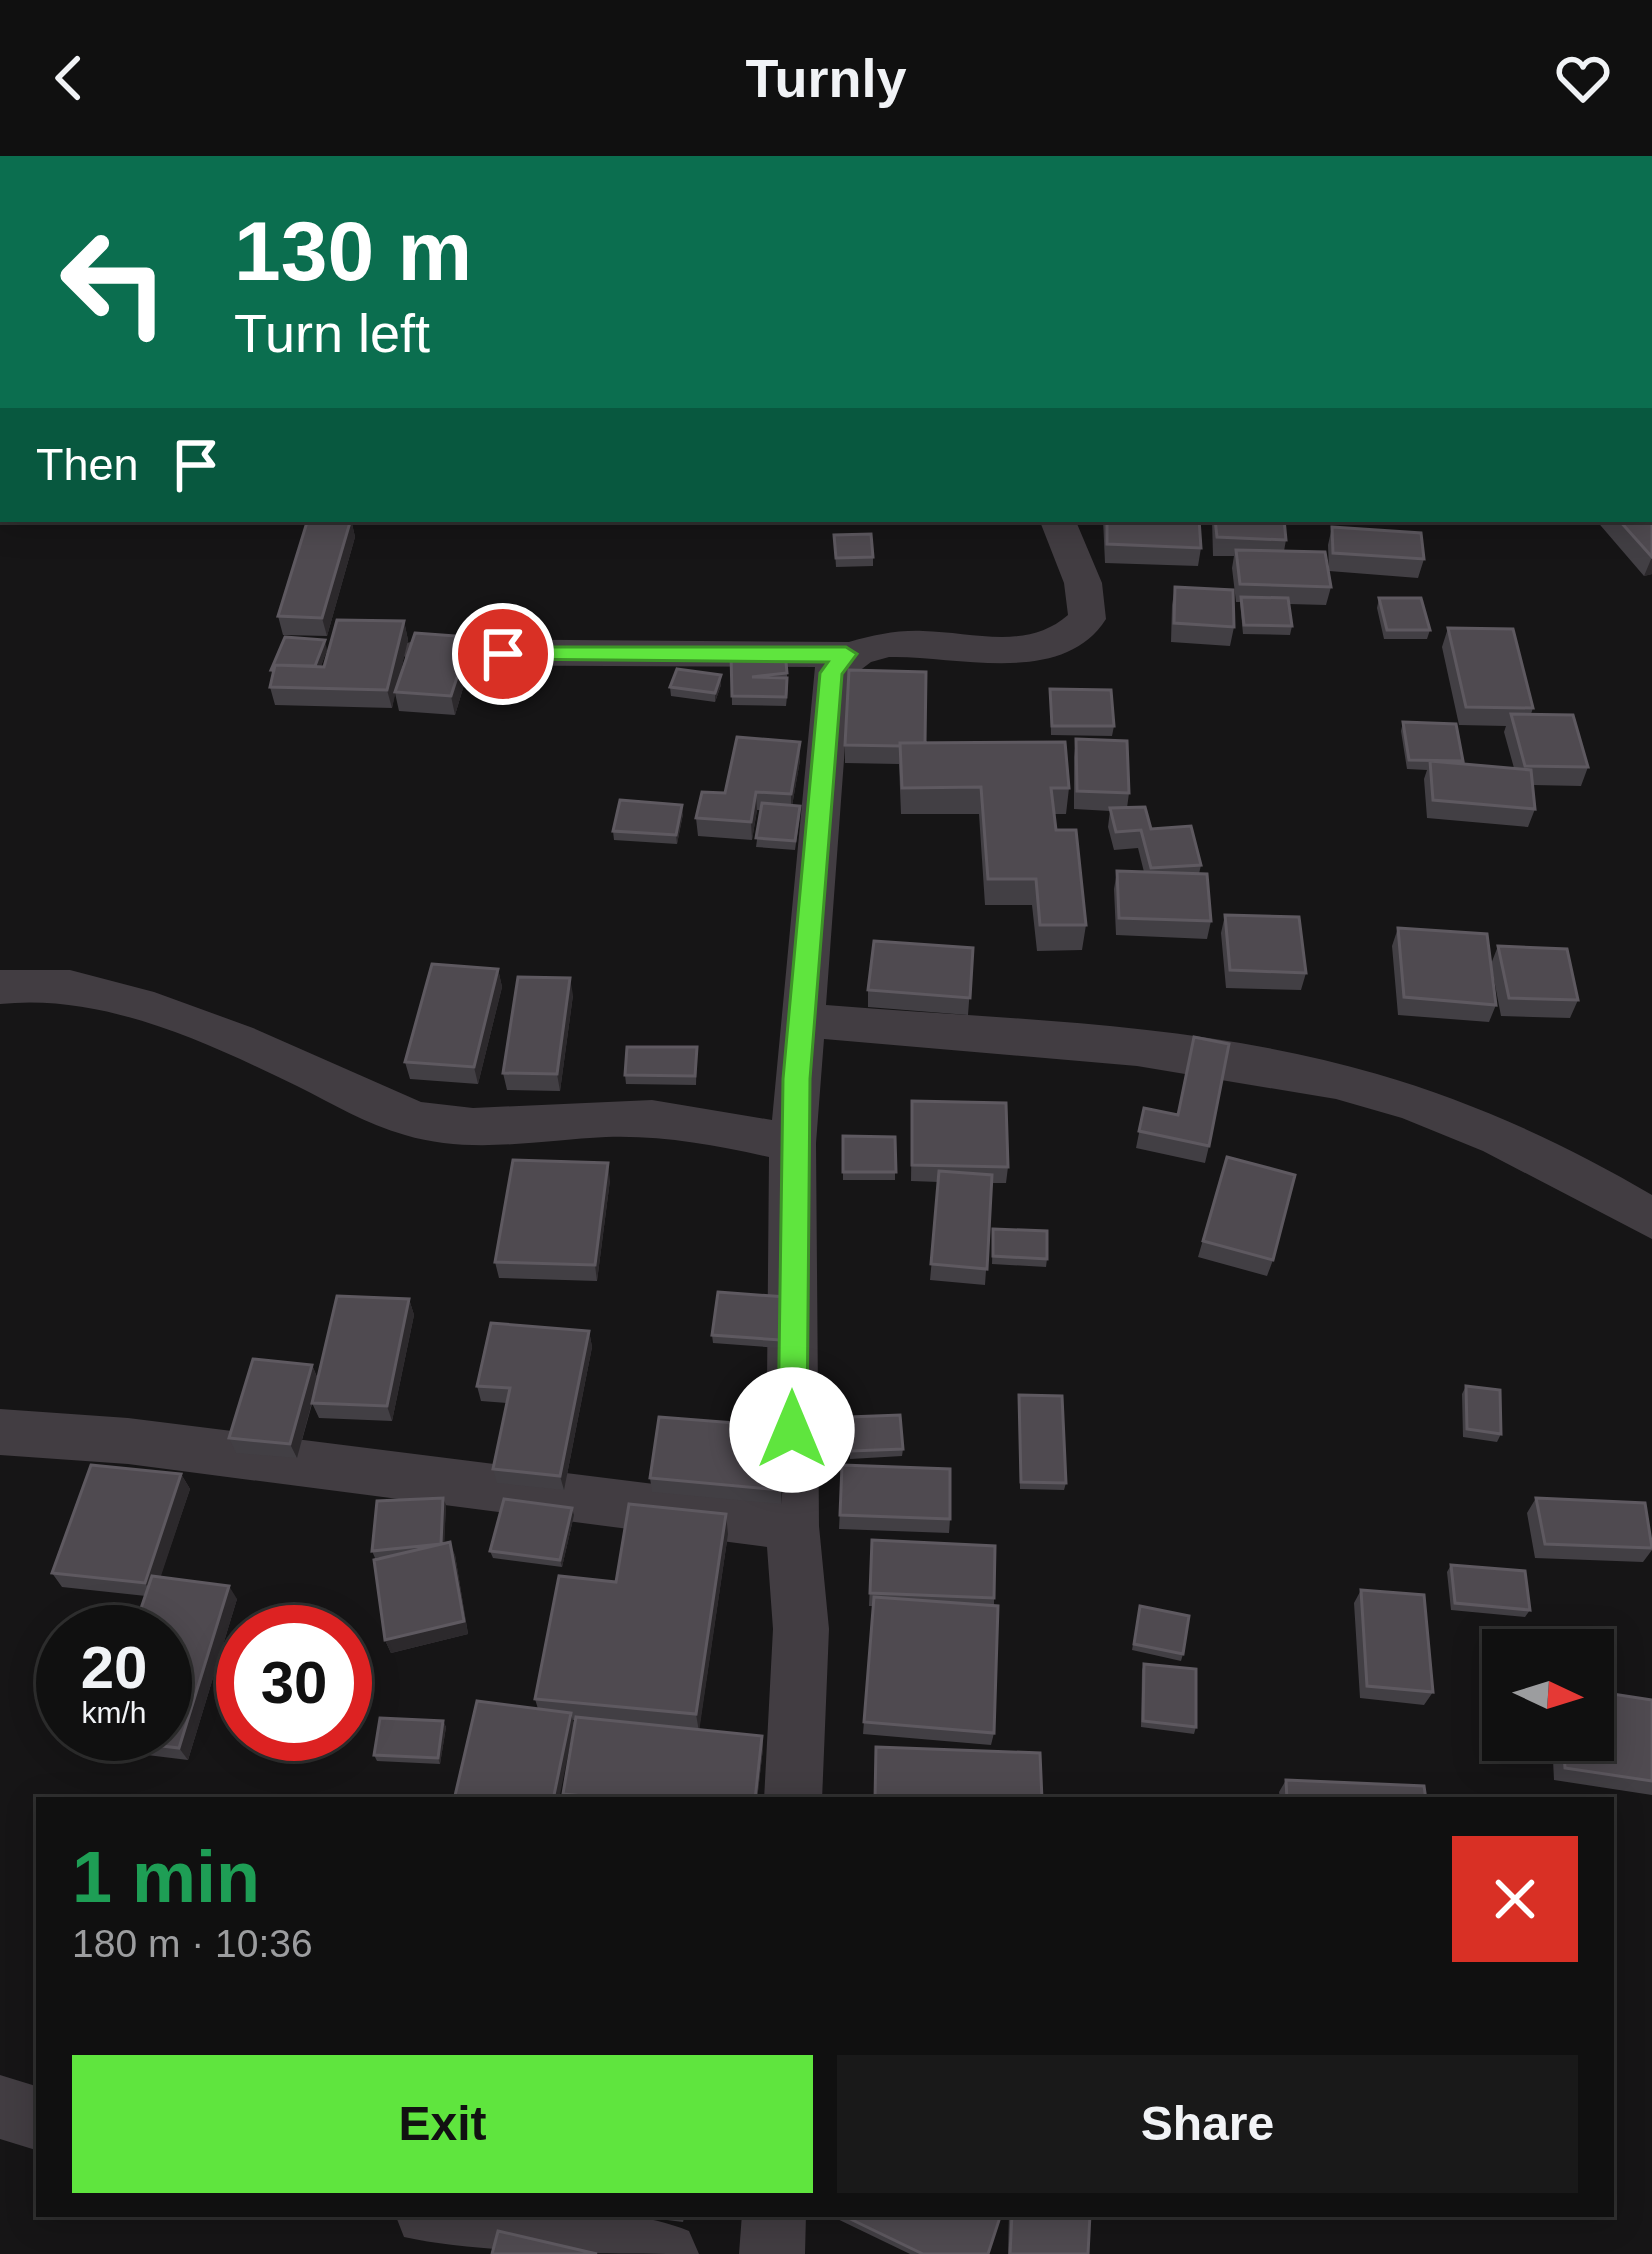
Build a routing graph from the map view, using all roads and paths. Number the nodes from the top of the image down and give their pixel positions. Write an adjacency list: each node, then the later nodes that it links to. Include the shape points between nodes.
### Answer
1 (1058, 522): 3 (street, via 1087,619 1073,639 1046,648 877,644)
2 (421, 652): 3 (street)
3 (846, 654): 5 (street, via 831,673)
4 (0, 987): 6 (street, via 56,983 103,994 422,1121 460,1127 686,1120)
5 (802, 1020): 6 (street); 7 (street, via 1206,1057 1339,1082 1464,1123)
6 (793, 1143): 9 (street)
7 (1652, 1219)
8 (0, 1432): 9 (street, via 128,1441)
9 (792, 1526): 10 (street, via 801,1629)
10 (793, 1797)
11 (0, 2107): 12 (street)
12 (36, 2118)
13 (445, 2217): 15 (street)
14 (774, 2217): 16 (street)
15 (666, 2254)
16 (772, 2254)

